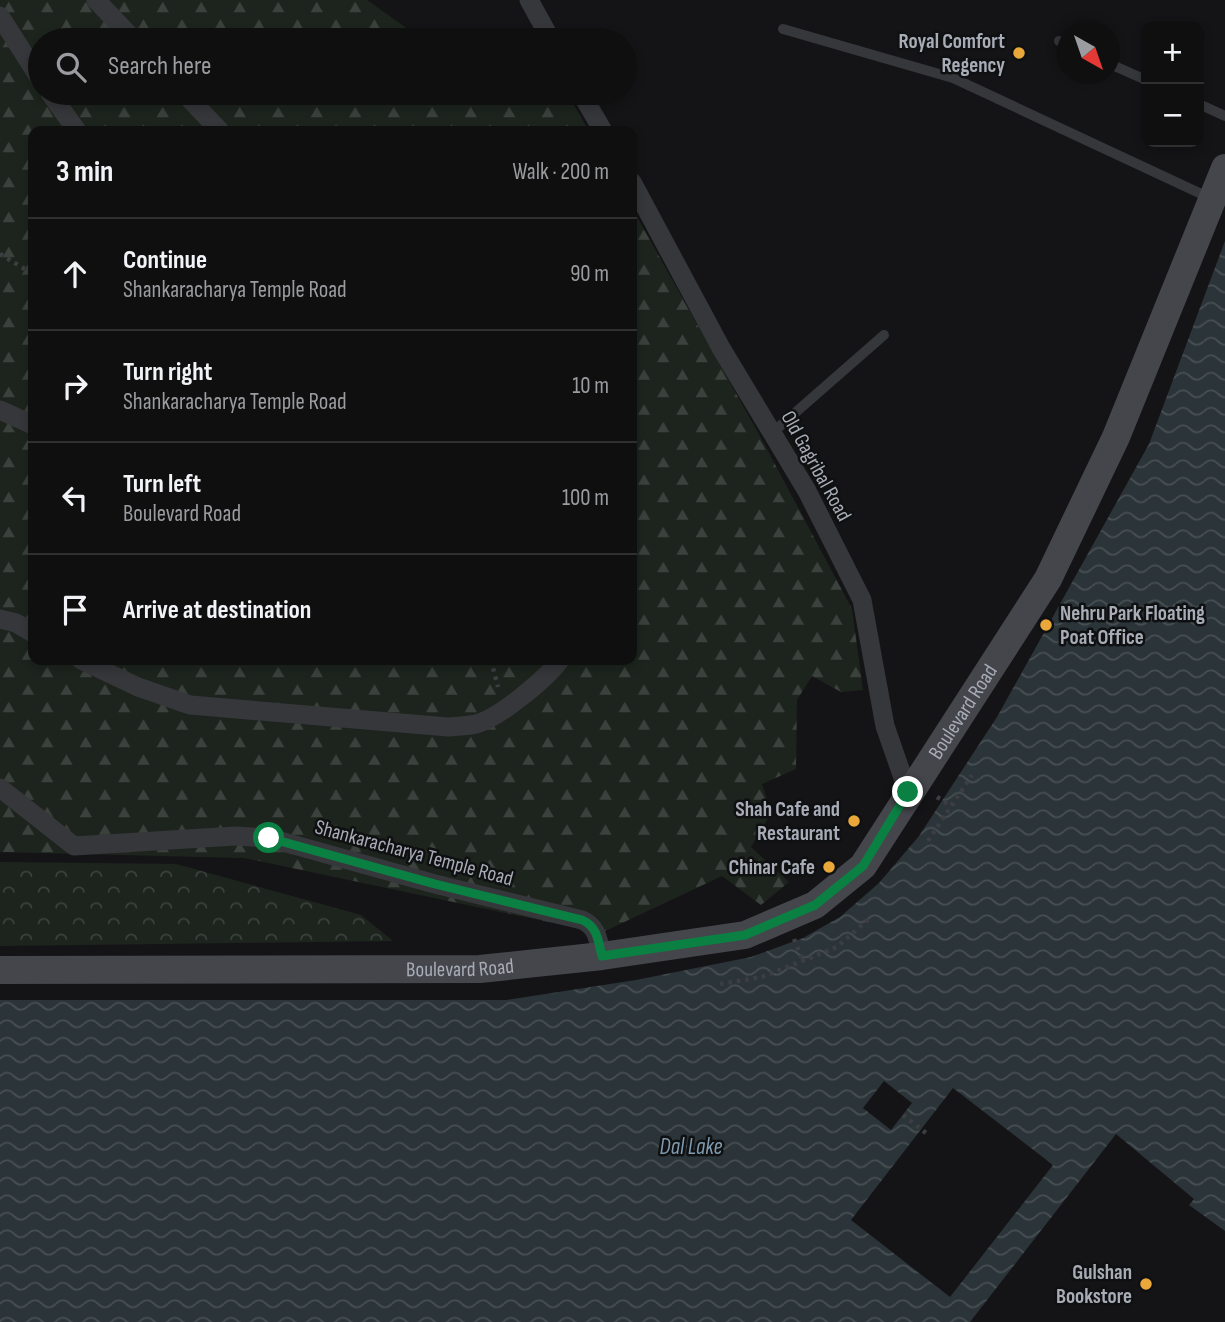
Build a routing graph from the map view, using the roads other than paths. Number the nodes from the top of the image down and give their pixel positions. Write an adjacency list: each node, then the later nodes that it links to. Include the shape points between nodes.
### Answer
1 (96, 0): 4 (street)
2 (528, 0): 5 (street)
3 (0, 16): 7 (street)
4 (123, 28)
5 (544, 28)
6 (783, 29): 20 (lane, via 953,78)
7 (28, 60)
8 (1120, 68): 9 (lane)
9 (1141, 78)
10 (59, 105): 15 (street)
11 (195, 105): 16 (street)
12 (588, 105): 17 (street)
13 (1204, 106): 14 (lane)
14 (1225, 116)
15 (73, 126)
16 (215, 126)
17 (600, 126)
18 (1225, 168): 20 (main road, Boulevard Road)
19 (637, 191): 24 (street, Old Gagribal Road)
20 (1213, 200): 30 (main road, Boulevard Road, via 1116,437 1048,579)
21 (884, 335): 24 (lane)
22 (0, 410): 23 (street)
23 (28, 423)
24 (772, 433): 30 (street, Old Gagribal Road, via 862,600 885,726)
25 (0, 619): 26 (street)
26 (28, 630)
27 (92, 665): 28 (street, via 190,705 448,727 478,724 505,708)
28 (556, 665)
29 (0, 788): 31 (street, Shankaracharya Temple Road, via 75,846 269,838 582,920 596,931)
30 (908, 792): 31 (main road, Boulevard Road, via 863,866 815,905 745,935)
31 (602, 956): 32 (main road, Boulevard Road, via 480,969)
32 (0, 970)

